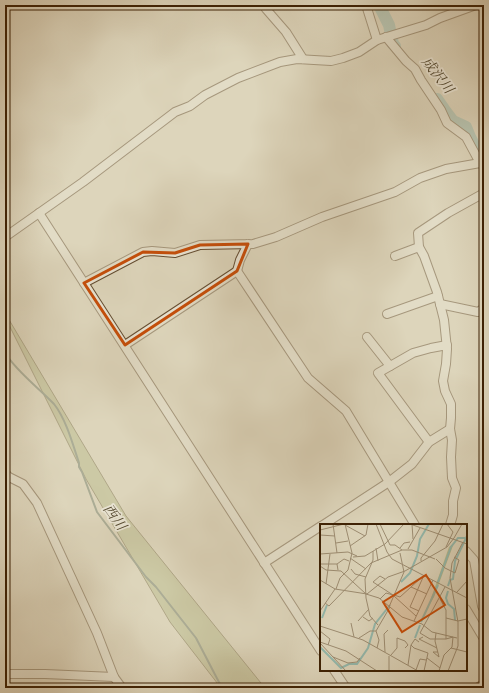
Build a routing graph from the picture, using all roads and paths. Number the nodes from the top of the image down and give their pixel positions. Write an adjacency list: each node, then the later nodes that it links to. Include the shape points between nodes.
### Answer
1 (272, 5): 6 (street, via 266,9 286,32)
2 (366, 5): 5 (street)
3 (476, 5): 4 (street)
4 (388, 37): 5 (street); 7 (street, via 415,69 448,123 466,137)
5 (377, 40): 6 (street, via 359,52 343,58 331,61)
6 (303, 59): 9 (street, via 280,62 238,78 175,112)
7 (482, 164): 11 (street, via 446,169 420,178 395,192 322,217 276,237)
8 (484, 194): 12 (street, via 418,233)
9 (39, 213): 10 (street); 15 (street)
10 (5, 237)
11 (248, 244): 14 (street); 15 (street, via 200,245 175,253 143,252)
12 (419, 247): 13 (street); 16 (street)
13 (395, 256)
14 (237, 271): 20 (street); 26 (street, via 308,378 346,411)
15 (84, 283): 20 (street)
16 (439, 300): 17 (street, via 478,312); 18 (street); 21 (street)
17 (484, 308)
18 (387, 314)
19 (367, 337): 22 (street)
20 (125, 345): 32 (street)
21 (446, 345): 22 (street, via 414,353); 23 (street, via 443,381 450,404)
22 (390, 366): 24 (street, via 378,373)
23 (450, 429): 24 (street); 29 (street, via 452,478 456,488)
24 (429, 442): 26 (street, via 412,464)
25 (5, 473): 39 (street, via 23,484 37,502 97,633)
26 (389, 482): 27 (street); 28 (street)
27 (325, 524)
28 (414, 524)
29 (450, 524)
30 (320, 527): 32 (street)
31 (467, 552): 33 (street, via 474,560)
32 (264, 563): 36 (street)
33 (484, 610)
34 (467, 611): 35 (street)
35 (484, 639)
36 (320, 648)
37 (335, 671): 42 (street)
38 (5, 674): 39 (street)
39 (114, 677): 41 (street)
40 (484, 685): 43 (main road)
41 (122, 688)
42 (346, 688)
43 (479, 688)

